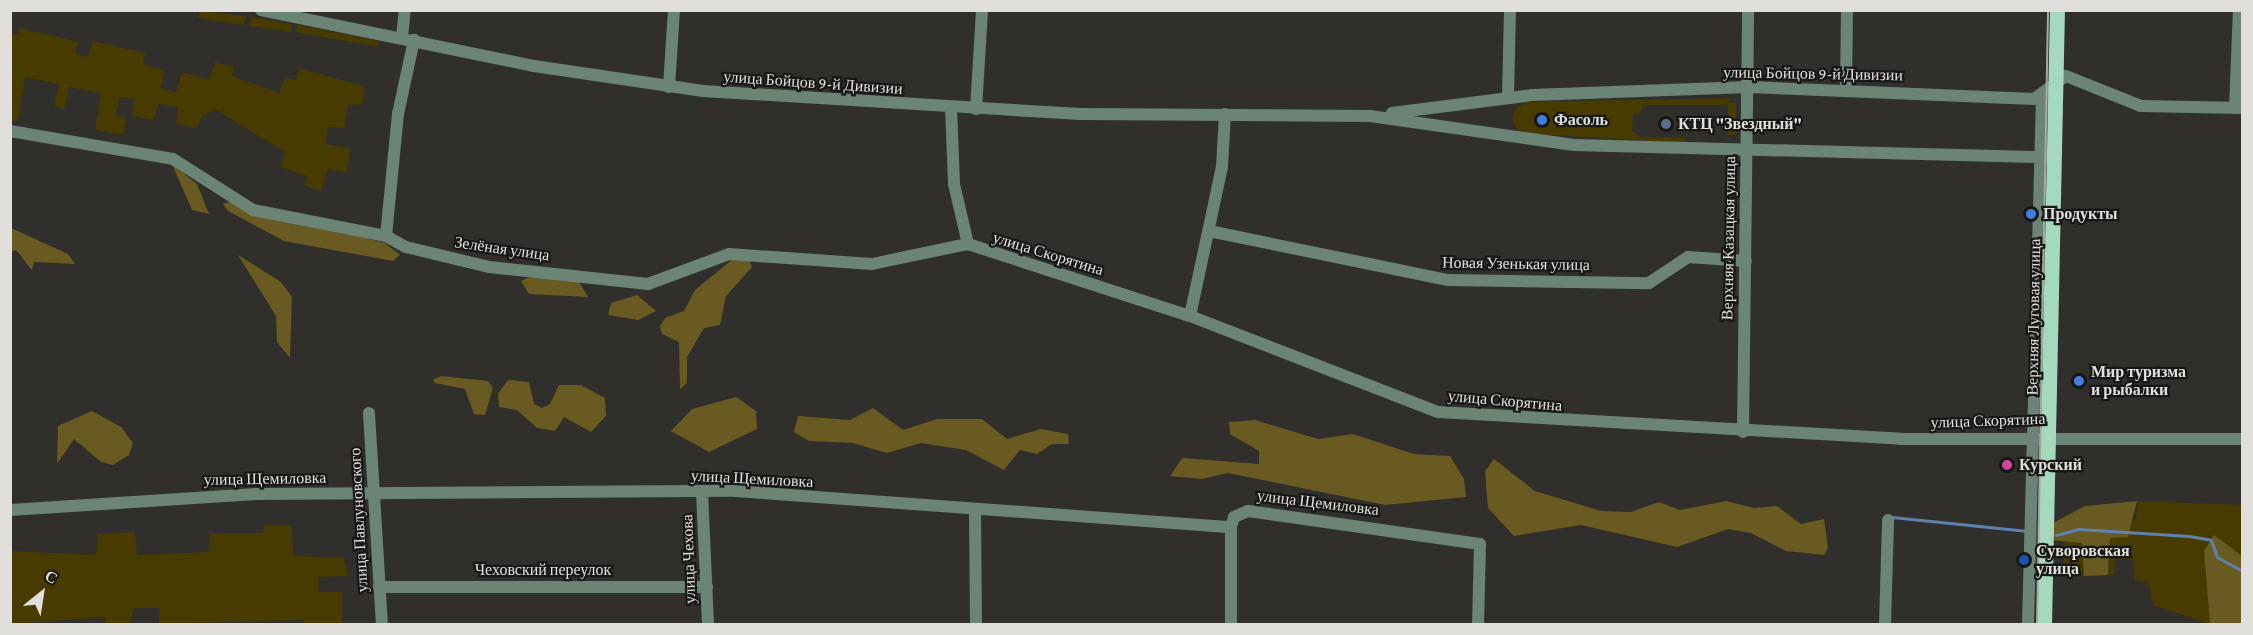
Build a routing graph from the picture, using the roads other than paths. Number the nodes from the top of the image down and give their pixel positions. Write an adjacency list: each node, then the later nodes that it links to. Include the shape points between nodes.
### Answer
1 (261, 10): 10 (street, улица Бойцов 9-й Дивизии)
2 (405, 10): 10 (street)
3 (674, 10): 12 (street)
4 (982, 10): 20 (street)
5 (1510, 10): 16 (street)
6 (1748, 10): 13 (street, Верхняя Казацкая улица)
7 (1847, 10): 14 (street)
8 (2057, 10): 11 (main road, Верхняя Луговая улица)
9 (2239, 10): 19 (street)
10 (408, 38): 12 (street, улица Бойцов 9-й Дивизии); 29 (street)
11 (2057, 81): 15 (street); 19 (street, via 2072,77 2141,106); 26 (main road, Верхняя Луговая улица)
12 (669, 87): 18 (street, улица Бойцов 9-й Дивизии)
13 (1749, 87): 14 (street, улица Бойцов 9-й Дивизии); 16 (street, улица Бойцов 9-й Дивизии); 25 (street, Верхняя Казацкая улица, via 1743,119)
14 (1846, 89): 17 (street, улица Бойцов 9-й Дивизии)
15 (2042, 96): 17 (street, улица Бойцов 9-й Дивизии); 21 (street, Верхняя Луговая улица)
16 (1508, 98): 23 (street, улица Бойцов 9-й Дивизии)
17 (1999, 98): 21 (street)
18 (951, 108): 20 (street, улица Бойцов 9-й Дивизии); 30 (street, улица Скорятина, via 953,175)
19 (2239, 108)
20 (976, 109): 22 (street, улица Бойцов 9-й Дивизии)
21 (2038, 113): 26 (street); 27 (street, Верхняя Луговая улица)
22 (1225, 114): 23 (street, улица Бойцов 9-й Дивизии); 28 (street, via 1222,167)
23 (1370, 116): 25 (street, улица Бойцов 9-й Дивизии, via 1574,145)
24 (10, 131): 29 (street, Зелёная улица, via 173,159 254,210)
25 (1747, 152): 27 (street, улица Бойцов 9-й Дивизии); 31 (street, Верхняя Казацкая улица)
26 (2055, 154): 27 (street, улица Бойцов 9-й Дивизии); 35 (main road, Верхняя Луговая улица)
27 (2037, 158): 36 (street, Верхняя Луговая улица)
28 (1209, 231): 31 (street, Новая Узенькая улица, via 1448,280 1649,283 1688,257); 32 (street)
29 (386, 237): 30 (street, Зелёная улица, via 462,263 648,284 729,254 872,264)
30 (968, 244): 32 (street, улица Скорятина)
31 (1746, 261): 34 (street, Верхняя Казацкая улица)
32 (1190, 316): 34 (street, улица Скорятина, via 1438,412)
33 (369, 413): 39 (street, улица Павлуновского)
34 (1743, 432): 36 (street, улица Скорятина)
35 (2050, 436): 36 (street, улица Скорятина); 37 (street, улица Скорятина); 53 (main road, Верхняя Луговая улица)
36 (2034, 439): 52 (street, Верхняя Луговая улица)
37 (2242, 439)
38 (702, 492): 39 (street, улица Щемиловка); 41 (street, улица Щемиловка); 45 (street, улица Чехова)
39 (374, 494): 40 (street, улица Щемиловка, via 256,494); 44 (street, улица Павлуновского)
40 (10, 510)
41 (975, 511): 43 (street, улица Щемиловка); 48 (street)
42 (1888, 520): 51 (street)
43 (1231, 527): 49 (street); 50 (street, улица Щемиловка, via 1234,517 1248,511 1480,544)
44 (379, 587): 45 (street, Чеховский переулок); 46 (street, улица Павлуновского)
45 (707, 587): 47 (street, улица Чехова)
46 (382, 624)
47 (708, 624)
48 (976, 624)
49 (1231, 624)
50 (1478, 624)
51 (1885, 624)
52 (2028, 624)
53 (2044, 624)

